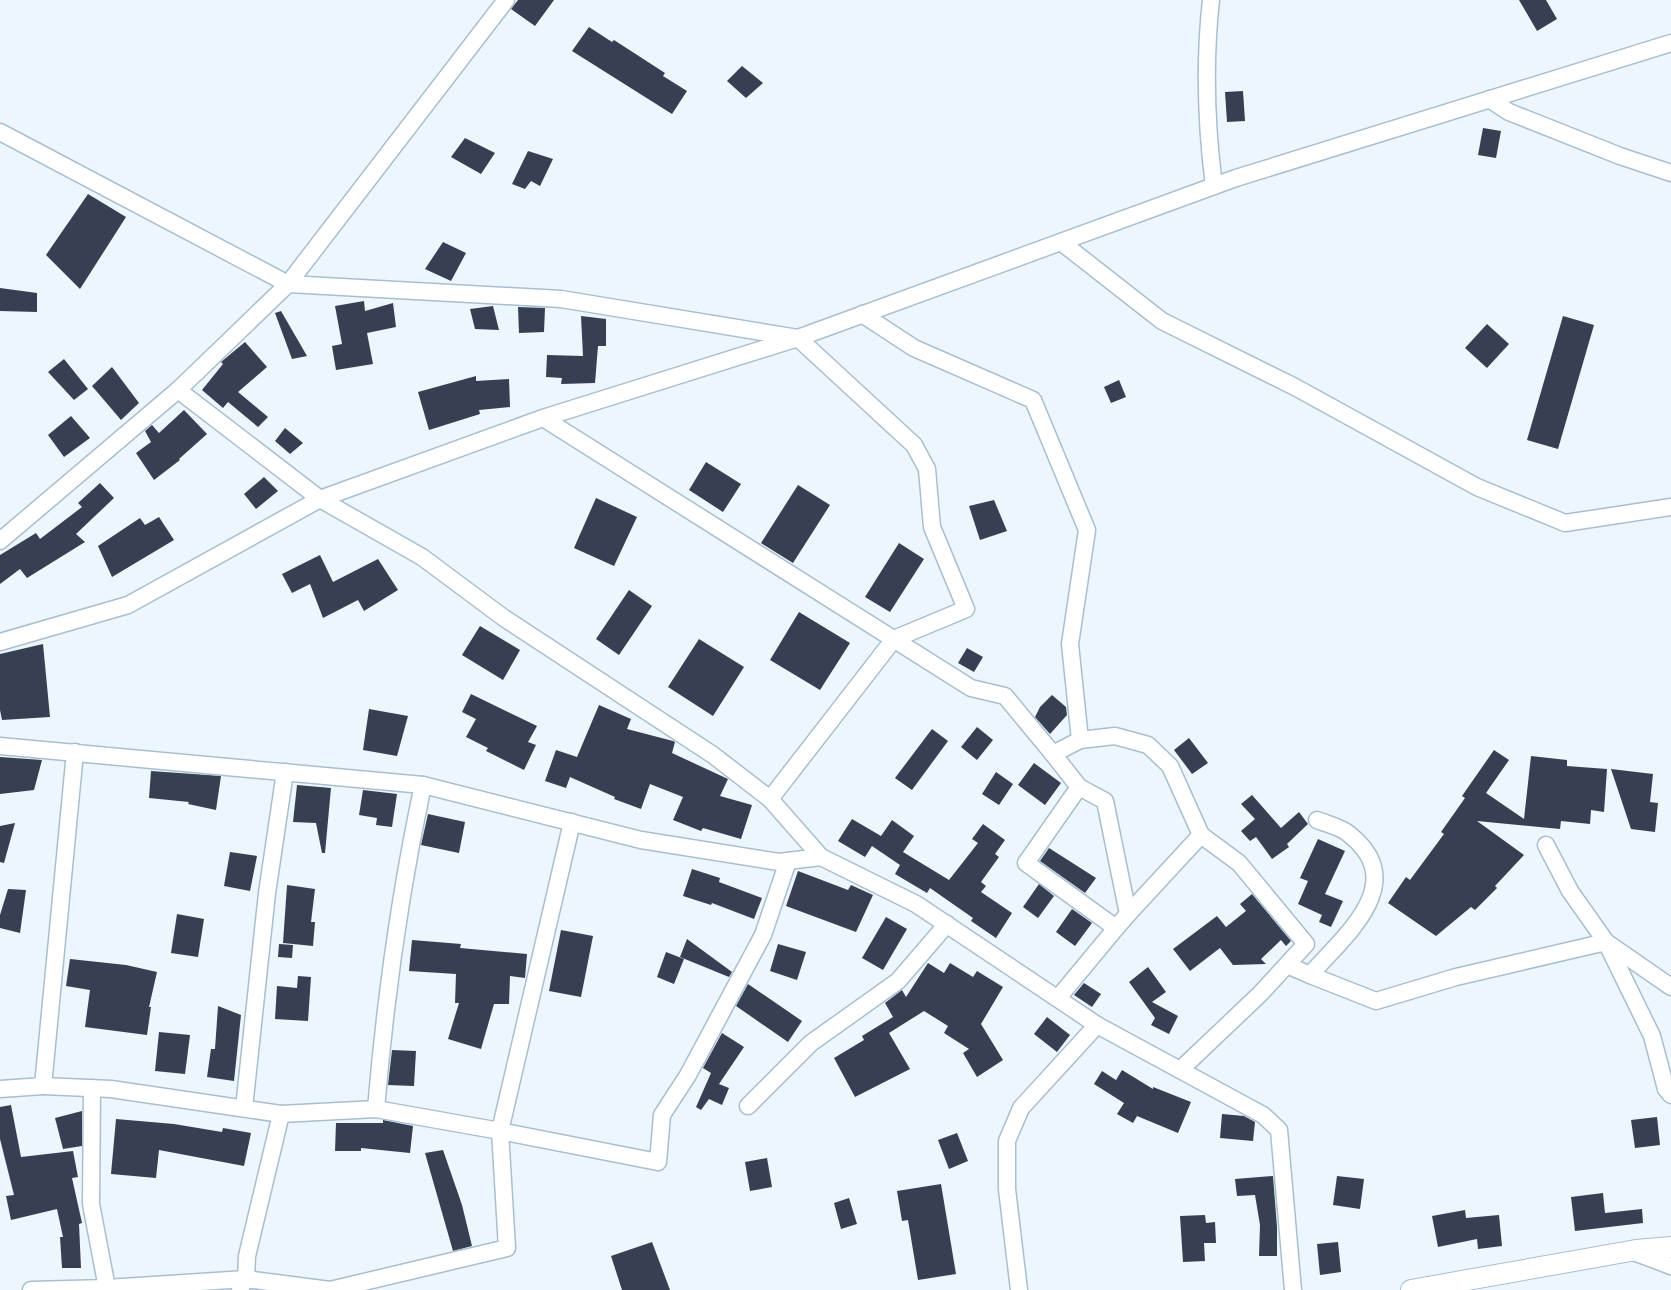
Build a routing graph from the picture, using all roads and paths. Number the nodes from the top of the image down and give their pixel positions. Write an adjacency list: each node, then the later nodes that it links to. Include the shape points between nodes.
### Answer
1 (506, 0): 9 (street)
2 (1211, 0): 7 (street, via 1205,52)
3 (1671, 43): 4 (street)
4 (1489, 99): 6 (street, via 1509,112); 7 (street)
5 (0, 132): 9 (street)
6 (1671, 174)
7 (1214, 186): 8 (street)
8 (1061, 242): 10 (street); 15 (street, via 1162,321 1477,486 1565,523)
9 (288, 284): 11 (street, via 561,299); 12 (street)
10 (862, 314): 11 (street); 19 (street, via 914,348 1033,400 1087,530 1070,644)
11 (798, 338): 13 (street); 17 (street, via 914,445 927,469 932,527 966,609)
12 (178, 390): 14 (street); 16 (street)
13 (543, 418): 14 (street); 17 (street)
14 (320, 499): 18 (street, via 128,605); 26 (street, via 422,557 504,618 713,755)
15 (1671, 507)
16 (0, 541)
17 (894, 639): 22 (street, via 971,688 1005,696); 26 (street)
18 (0, 642)
19 (1080, 740): 22 (street); 29 (street, via 1115,736 1148,745 1170,766)
20 (0, 746): 21 (street)
21 (75, 752): 23 (street); 43 (street)
22 (1053, 754): 25 (street)
23 (285, 772): 24 (street); 48 (street, via 267,893)
24 (423, 786): 28 (street); 49 (street, via 404,873)
25 (1079, 787): 33 (street, via 1105,801); 35 (street, via 1026,864)
26 (770, 799): 31 (street)
27 (1317, 820): 38 (street, via 1348,833 1373,861 1374,892 1359,920)
28 (572, 822): 32 (street, via 641,840); 51 (street)
29 (1201, 835): 33 (street); 37 (street, via 1239,862 1306,944)
30 (1546, 845): 36 (street, via 1570,891)
31 (821, 858): 32 (street); 34 (street, via 916,904)
32 (788, 861): 51 (street, via 763,935 688,1075 662,1115 658,1162)
33 (1128, 914): 35 (street)
34 (947, 924): 40 (street); 47 (street, via 898,981 811,1043)
35 (1116, 928): 40 (street)
36 (1606, 942): 38 (street, via 1456,977 1376,1001); 39 (street); 46 (street, via 1652,1036 1666,1089)
37 (1287, 965): 38 (street); 42 (street)
38 (1310, 975)
39 (1671, 987)
40 (1058, 998): 41 (street)
41 (1097, 1025): 42 (street); 59 (street, via 1022,1108 1007,1142 1007,1189)
42 (1180, 1070): 60 (street, via 1263,1114 1279,1130)
43 (43, 1086): 44 (street); 45 (street)
44 (92, 1088): 48 (street); 56 (street, via 91,1204)
45 (0, 1089)
46 (1671, 1095)
47 (748, 1106)
48 (244, 1108): 50 (street)
49 (376, 1109): 50 (street); 51 (street)
50 (281, 1114): 55 (street)
51 (500, 1131): 58 (street, via 507,1248)
52 (1671, 1247): 53 (street)
53 (1631, 1251): 54 (street); 61 (street)
54 (1671, 1266)
55 (242, 1285): 56 (street); 58 (street)
56 (106, 1288): 57 (street)
57 (31, 1290)
58 (330, 1290)
59 (1019, 1290)
60 (1293, 1290)
61 (1411, 1290)

